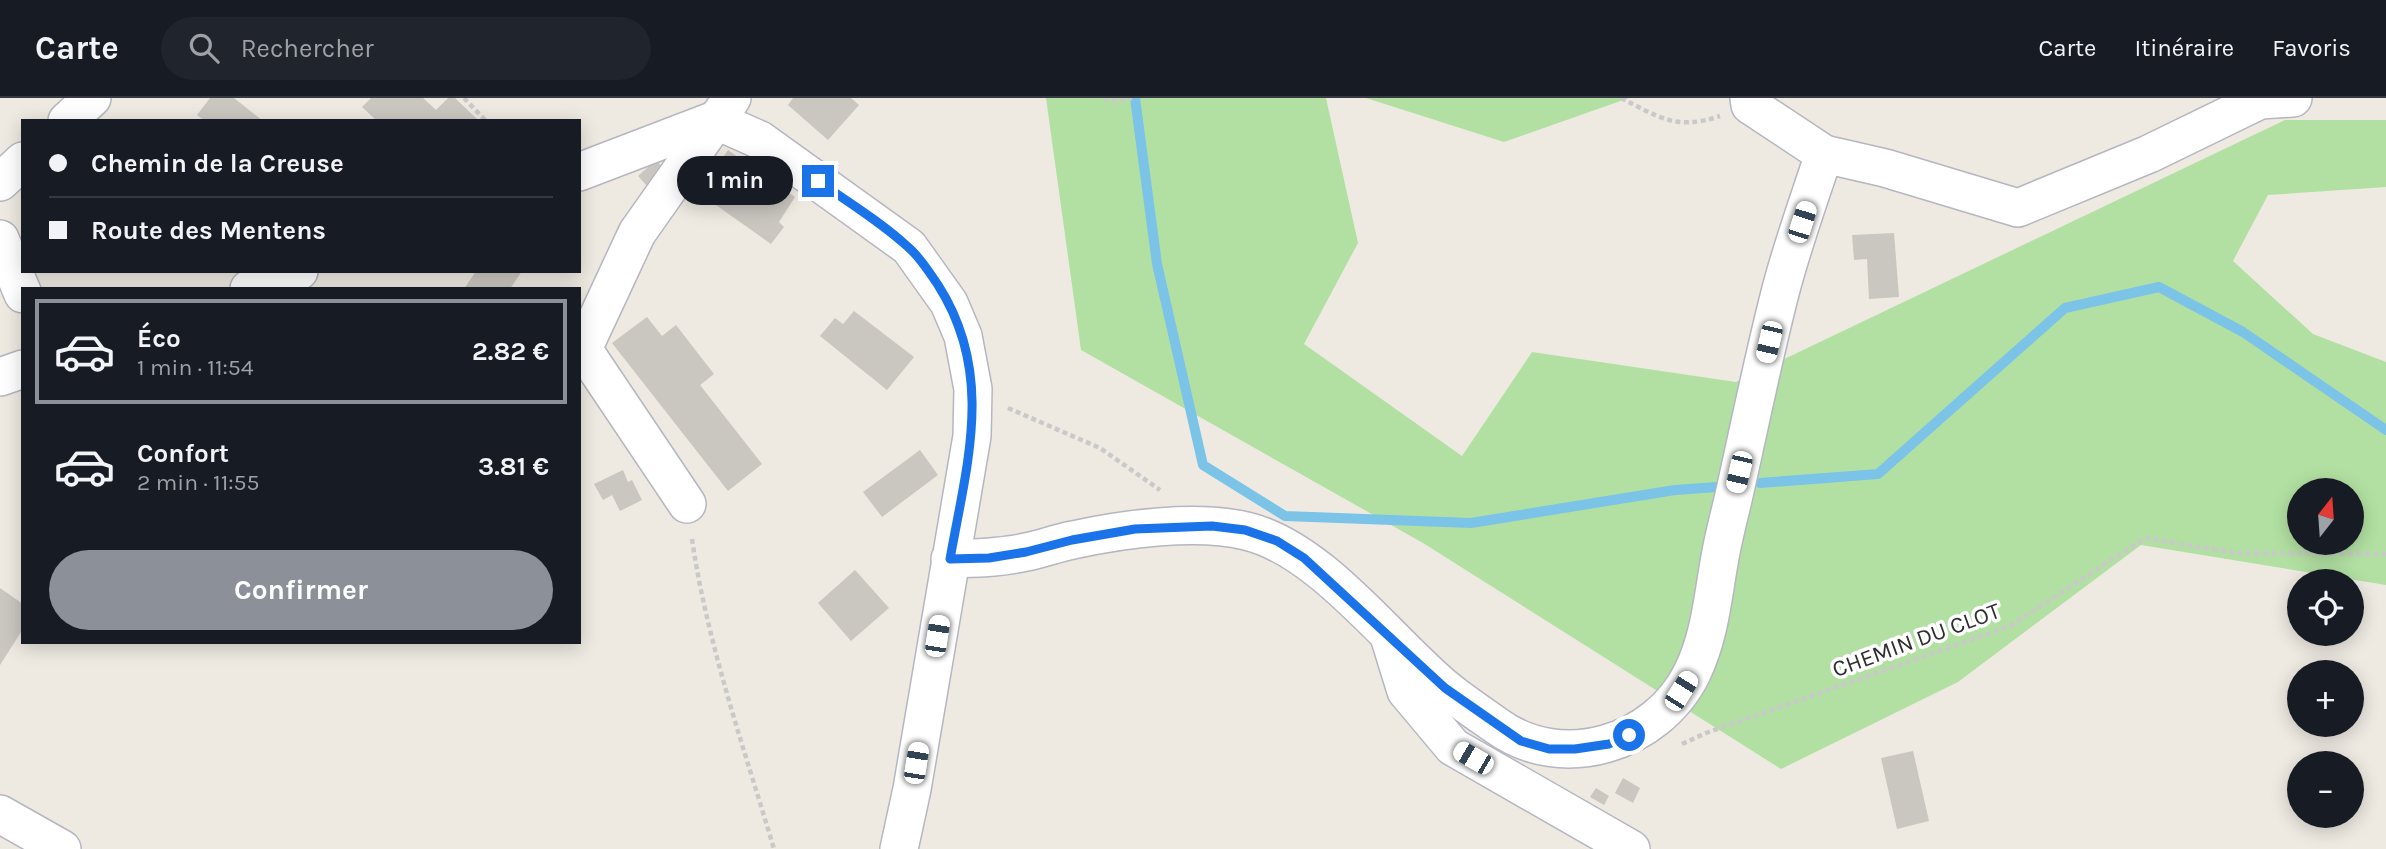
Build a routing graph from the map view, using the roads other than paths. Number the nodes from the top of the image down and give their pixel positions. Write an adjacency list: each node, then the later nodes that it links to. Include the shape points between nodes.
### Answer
1 (92, 98): 5 (street)
2 (2293, 98): 6 (street, via 2260,100 2149,154 2018,208)
3 (1750, 102): 6 (street)
4 (724, 109): 8 (street); 16 (street, via 637,233 583,349); 17 (street, via 909,247 949,303 974,389 972,436)
5 (69, 119)
6 (1824, 154): 18 (street, via 1781,291 1721,552 1709,632 1692,674 1664,710 1609,744 1575,749 1540,747 1501,729 1456,696)
7 (21, 163): 9 (street)
8 (581, 171)
9 (0, 182)
10 (0, 239): 13 (street)
11 (293, 273): 12 (street)
12 (255, 287)
13 (21, 289)
14 (21, 370): 15 (street)
15 (0, 377)
16 (687, 505)
17 (950, 559): 18 (street, via 989,558 1135,529 1212,526 1245,530 1277,541 1304,558); 21 (street)
18 (1389, 635): 22 (street, via 1406,691 1453,747)
19 (0, 814): 20 (street)
20 (62, 849)
21 (900, 849)
22 (1631, 849)

